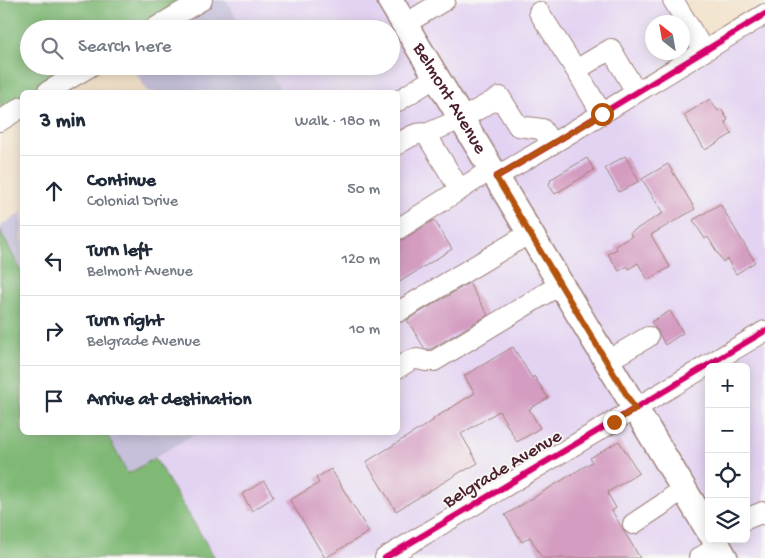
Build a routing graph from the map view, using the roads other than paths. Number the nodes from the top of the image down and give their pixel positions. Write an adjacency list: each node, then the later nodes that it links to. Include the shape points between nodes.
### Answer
1 (202, 0): 7 (street)
2 (390, 0): 8 (main road, Belmont Avenue)
3 (445, 0): 8 (street)
4 (673, 0): 9 (street)
5 (539, 12): 10 (street)
6 (765, 14): 9 (street)
7 (168, 20)
8 (405, 24): 12 (main road, Belmont Avenue)
9 (704, 51): 14 (street)
10 (576, 70): 14 (street, via 611,49); 17 (street)
11 (76, 75): 13 (street)
12 (436, 77): 15 (street); 18 (main road, Belmont Avenue)
13 (50, 90)
14 (636, 92): 17 (street)
15 (400, 100)
16 (20, 108): 19 (street)
17 (602, 114): 22 (street)
18 (462, 119): 20 (street); 22 (street, via 500,97 518,126 542,129); 23 (main road, Belmont Avenue)
19 (0, 121)
20 (426, 134): 21 (street, via 421,132); 24 (street)
21 (400, 143)
22 (552, 144): 23 (street)
23 (494, 173): 24 (street); 26 (main road, Belmont Avenue)
24 (460, 190): 25 (street)
25 (400, 228)
26 (530, 233): 27 (main road, Belmont Avenue); 28 (street)
27 (561, 284): 31 (main road, Belmont Avenue); 32 (street, via 434,361 417,359)
28 (400, 311)
29 (765, 331): 33 (street, Belgrade Avenue)
30 (648, 337): 31 (street)
31 (607, 361): 33 (main road, Belmont Avenue)
32 (400, 367)
33 (635, 409): 34 (main road, Belmont Avenue); 39 (street, Belgrade Avenue)
34 (683, 488): 37 (street); 38 (main road, Belmont Avenue)
35 (765, 515): 36 (street, via 763,512)
36 (750, 517)
37 (632, 524)
38 (713, 547)
39 (385, 558)

